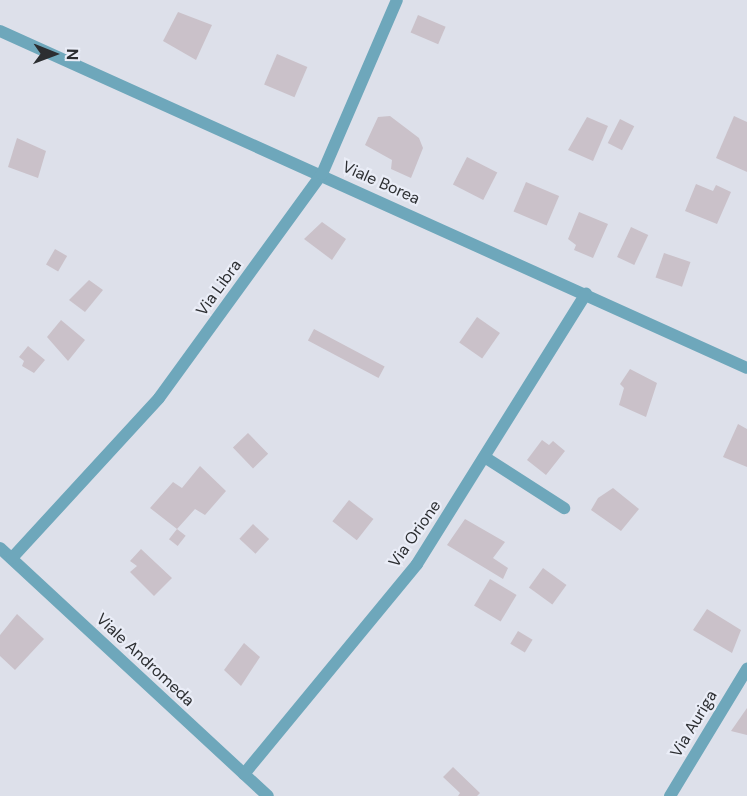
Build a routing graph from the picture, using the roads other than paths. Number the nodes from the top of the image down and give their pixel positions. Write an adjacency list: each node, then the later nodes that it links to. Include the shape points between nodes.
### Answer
1 (397, 0): 3 (street, Via Libra)
2 (0, 31): 3 (street, Viale Borea)
3 (322, 174): 4 (street, Viale Borea); 9 (street, Via Libra, via 159,398)
4 (586, 294): 5 (street, Viale Borea); 6 (street, Via Orione)
5 (747, 368)
6 (486, 458): 7 (street); 11 (street, Via Orione, via 417,564)
7 (564, 508)
8 (0, 548): 9 (street, Viale Andromeda)
9 (12, 558): 11 (street, Viale Andromeda)
10 (747, 669): 13 (street, Via Auriga)
11 (244, 774): 12 (street, Viale Andromeda)
12 (268, 796)
13 (670, 796)

